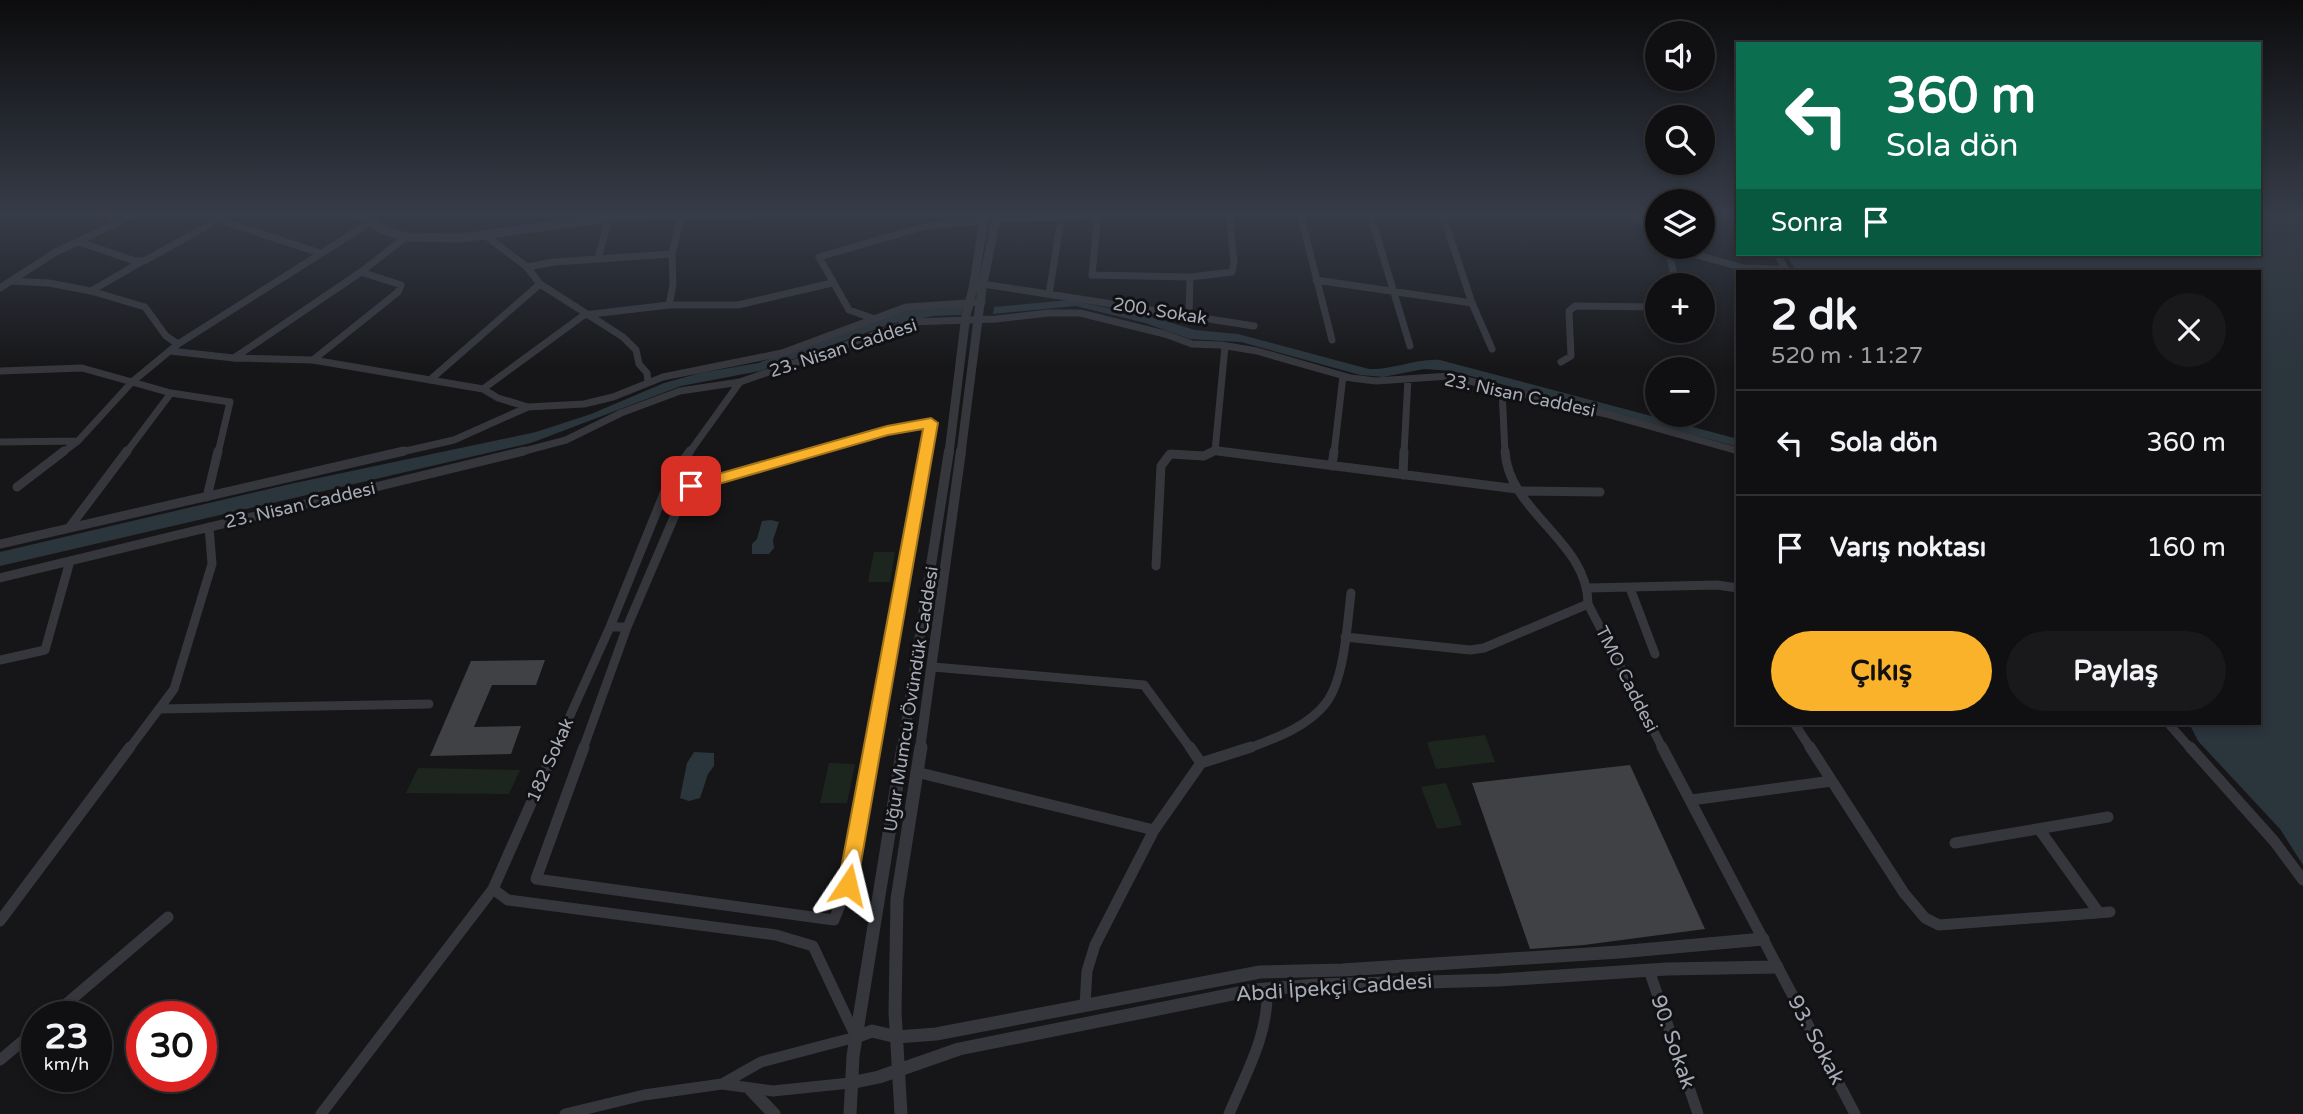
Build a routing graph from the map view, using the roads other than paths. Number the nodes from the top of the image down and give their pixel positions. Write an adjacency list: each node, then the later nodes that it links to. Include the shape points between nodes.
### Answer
1 (36, 265): 24 (street)
2 (137, 265): 29 (street)
3 (301, 265): 41 (street)
4 (370, 265): 21 (street)
5 (524, 265): 18 (street)
6 (545, 265): 18 (street)
7 (672, 265): 33 (street)
8 (822, 265): 25 (street)
9 (979, 265): 35 (street, Uğur Mumcu Övündük Caddesi)
10 (987, 265): 27 (street, Uğur Mumcu Övündük Caddesi)
11 (1054, 265): 31 (street)
12 (1093, 265): 22 (street, via 1092,275)
13 (1233, 265): 22 (street, via 1232,272)
14 (1312, 265): 23 (street)
15 (1385, 265): 30 (street)
16 (1459, 265): 32 (street)
17 (1728, 265): 19 (street)
18 (527, 267): 26 (street)
19 (1745, 270): 20 (street)
20 (1786, 270)
21 (361, 272): 46 (street); 47 (street, via 401,285 398,292)
22 (1190, 277): 37 (street)
23 (1316, 280): 30 (street); 40 (street)
24 (11, 281): 28 (street); 29 (street)
25 (832, 283): 33 (street, via 738,305); 38 (street, via 849,310)
26 (540, 284): 36 (street); 52 (street)
27 (983, 284): 31 (street, 200. Sokak); 35 (street, Uğur Mumcu Övündük Caddesi)
28 (0, 288)
29 (91, 291): 41 (street, via 145,307)
30 (1393, 292): 32 (street); 43 (street)
31 (1049, 294): 37 (street, 200. Sokak)
32 (1472, 303): 44 (street)
33 (669, 305): 36 (street)
34 (1645, 307): 48 (street, via 1575,306 1569,311 1571,356)
35 (974, 310): 38 (street, via 906,307); 42 (street, 23. Nisan Caddesi, via 1080,313 1192,344); 55 (street, 23. Nisan Caddesi, via 911,322); 86 (street, Uğur Mumcu Övündük Caddesi); 109 (street, Uğur Mumcu Övündük Caddesi)
36 (584, 315): 54 (street, via 623,337 636,350); 56 (street)
37 (1189, 316): 39 (street, 200. Sokak)
38 (872, 318): 54 (street, via 782,353)
39 (1254, 326)
40 (1332, 340)
41 (178, 344): 45 (street)
42 (1225, 346): 50 (street, 23. Nisan Caddesi); 63 (street)
43 (1409, 346)
44 (1492, 349)
45 (170, 351): 46 (street); 53 (street)
46 (234, 358): 47 (street)
47 (313, 360): 52 (street)
48 (1561, 362)
49 (0, 371): 53 (street, via 83,369)
50 (1343, 376): 51 (street, 23. Nisan Caddesi); 64 (street)
51 (1408, 379): 57 (street, 23. Nisan Caddesi, via 1449,376); 65 (street)
52 (430, 380): 56 (street)
53 (132, 382): 58 (street); 60 (street)
54 (648, 382): 59 (street, via 584,404)
55 (740, 382): 70 (street, 23. Nisan Caddesi, via 680,391 566,440); 81 (street, 182 Sokak, via 669,481)
56 (483, 389): 59 (street)
57 (1502, 390): 62 (street, 23. Nisan Caddesi); 67 (street, TMO Caddesi, via 1506,467)
58 (171, 393): 69 (street, via 230,402); 71 (street)
59 (528, 407): 69 (street, via 454,440)
60 (78, 441): 61 (street); 66 (street)
61 (0, 442)
62 (1736, 450)
63 (1215, 451): 64 (street); 74 (street, via 1204,456 1170,454 1161,466)
64 (1332, 466): 65 (street)
65 (1403, 475): 67 (street)
66 (17, 487)
67 (1519, 490): 68 (street); 76 (street, TMO Caddesi, via 1562,541)
68 (1600, 492)
69 (207, 497): 71 (street)
70 (209, 527): 73 (street, 23. Nisan Caddesi); 88 (street, via 212,564 174,689)
71 (69, 528): 72 (street)
72 (0, 544)
73 (71, 561): 75 (street, 23. Nisan Caddesi); 85 (street, via 45,650)
74 (1156, 566)
75 (0, 578)
76 (1588, 588): 77 (street); 80 (street, TMO Caddesi)
77 (1630, 588): 78 (street, via 1717,585); 84 (street)
78 (1736, 589)
79 (1351, 593): 83 (street)
80 (1588, 604): 83 (street, via 1470,650); 94 (street, TMO Caddesi)
81 (610, 626): 82 (street); 100 (street, 182 Sokak)
82 (628, 627): 82 (street, via 691,486 887,430 931,423 848,885 834,920 536,879)
83 (1345, 637): 91 (street, via 1326,702 1307,720 1229,757)
84 (1655, 654)
85 (0, 660)
86 (933, 667): 91 (street, via 1144,685); 92 (street, Uğur Mumcu Övündük Caddesi)
87 (429, 704): 88 (street)
88 (159, 709): 102 (street)
89 (1795, 725): 93 (street)
90 (2170, 725): 99 (street)
91 (1201, 763): 97 (street)
92 (916, 772): 97 (street); 110 (street, Uğur Mumcu Övündük Caddesi, via 897,899)
93 (1832, 781): 94 (street); 96 (street, via 1904,893 1924,918 1939,925 2104,913)
94 (1691, 800): 103 (street, TMO Caddesi)
95 (2108, 817): 96 (street)
96 (2039, 829): 98 (street)
97 (1154, 830): 108 (street, via 1095,945 1087,971)
98 (1955, 843)
99 (2303, 880)
100 (493, 889): 109 (street, via 508,900 776,935 813,946); 117 (street, 182 Sokak)
101 (168, 917): 107 (street)
102 (0, 920)
103 (1763, 939): 104 (street, TMO Caddesi); 108 (street, Abdi İpekçi Caddesi, via 1619,952 1260,972)
104 (1777, 967): 105 (street, Abdi İpekçi Caddesi); 124 (street, 93. Sokak)
105 (1649, 970): 106 (street, Abdi İpekçi Caddesi); 123 (street, 90. Sokak)
106 (1267, 989): 113 (street, Abdi İpekçi Caddesi, via 959,1049); 122 (street, via 1270,1007)
107 (70, 1001)
108 (1085, 1005): 110 (street, Abdi İpekçi Caddesi, via 936,1034)
109 (856, 1037): 110 (street, Abdi İpekçi Caddesi, via 872,1031); 114 (street, Uğur Mumcu Övündük Caddesi); 115 (street, via 761,1062)
110 (897, 1037): 113 (street, Uğur Mumcu Övündük Caddesi)
111 (21, 1042): 112 (street)
112 (0, 1060)
113 (899, 1068): 114 (street, Abdi İpekçi Caddesi); 121 (street, Uğur Mumcu Övündük Caddesi)
114 (850, 1083): 116 (street); 120 (street, Uğur Mumcu Övündük Caddesi)
115 (722, 1084): 116 (street); 118 (street, via 644,1094)
116 (751, 1090): 119 (street)
117 (321, 1114)
118 (565, 1114)
119 (774, 1114)
120 (850, 1114)
121 (901, 1114)
122 (1229, 1114)
123 (1698, 1114)
124 (1855, 1114)

